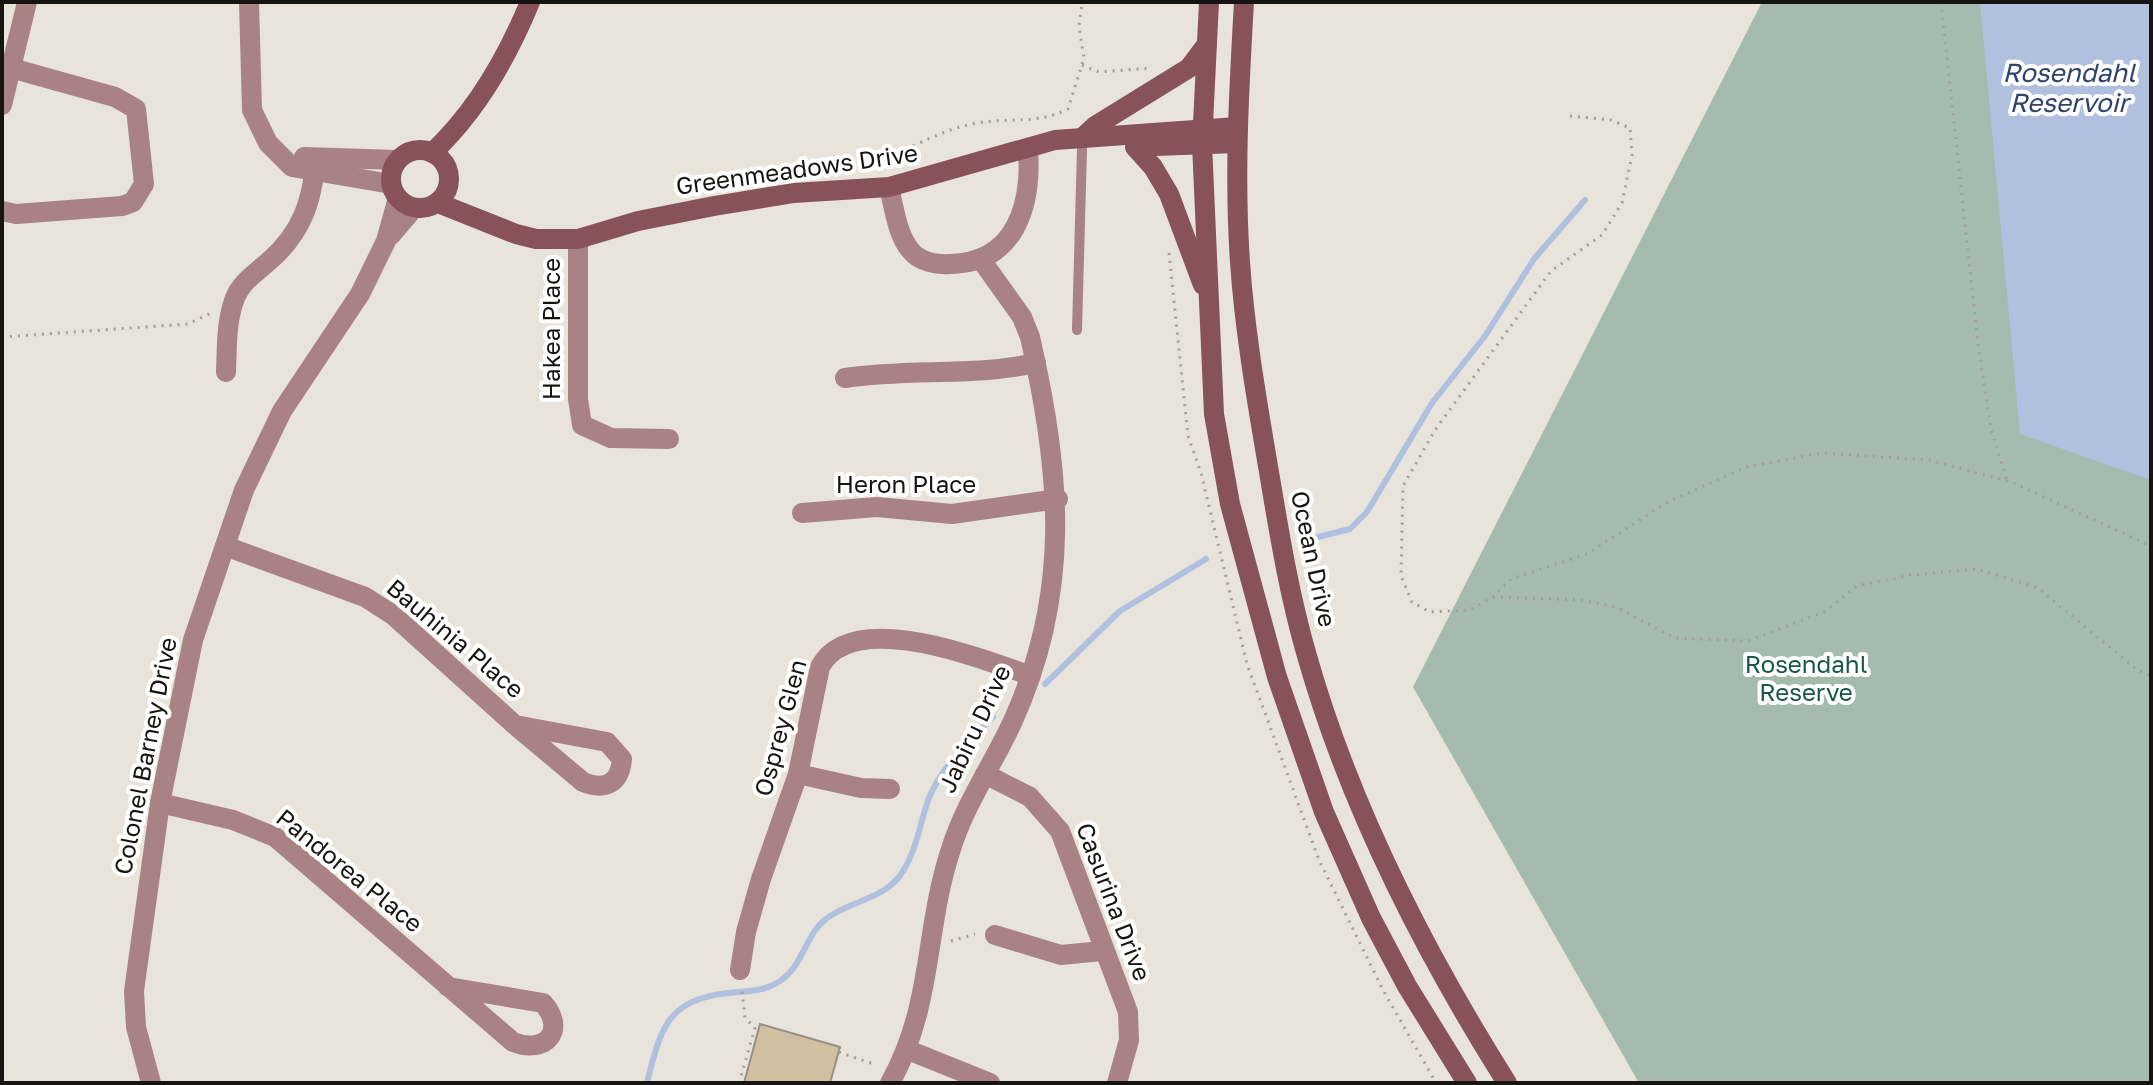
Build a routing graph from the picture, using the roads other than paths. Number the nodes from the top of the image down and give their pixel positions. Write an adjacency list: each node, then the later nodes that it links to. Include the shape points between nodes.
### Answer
1 (27, 2): 7 (street)
2 (249, 2): 16 (street, via 252,110 259,129 292,167)
3 (530, 2): 14 (main road, via 494,73)
4 (1209, 2): 6 (main road)
5 (1244, 2): 9 (main road, Ocean Drive)
6 (1207, 44): 10 (main road); 11 (main road, via 1189,68 1095,126)
7 (11, 68): 8 (street); 20 (street, via 115,97 136,109 144,184 133,202 122,206)
8 (2, 105)
9 (1237, 135): 10 (main road, Greenmeadows Drive); 48 (main road, Ocean Drive, via 1240,263 1252,372 1307,657 1350,776 1413,919)
10 (1203, 137): 11 (main road, Greenmeadows Drive); 12 (main road, Greenmeadows Drive); 23 (main road)
11 (1082, 144): 12 (main road, Greenmeadows Drive); 13 (main road, Greenmeadows Drive, via 1055,140); 24 (lane)
12 (1135, 147): 23 (main road, via 1169,194)
13 (1034, 148): 17 (main road, Greenmeadows Drive); 22 (street, via 1021,220)
14 (437, 157): 15 (main road, via 414,151); 18 (main road, via 449,174)
15 (398, 160): 16 (street); 19 (main road, via 391,173)
16 (316, 165): 19 (street); 26 (street, via 304,220 284,248 245,282 230,313)
17 (889, 187): 21 (main road, Greenmeadows Drive, via 794,193 714,206); 22 (street, via 902,236 918,257 941,264)
18 (443, 195): 19 (main road); 21 (main road, Greenmeadows Drive, via 490,225 536,239)
19 (401, 197): 31 (street, Colonel Barney Drive, via 360,294 282,411 244,490)
20 (2, 211)
21 (578, 239): 28 (street, Hakea Place, via 582,425 611,438)
22 (982, 261): 25 (street, Jabiru Drive, via 1022,317)
23 (1209, 295): 47 (main road, via 1214,414 1230,504 1286,704 1324,812 1371,918)
24 (1077, 330)
25 (1036, 363): 27 (street, via 1005,370); 29 (street, Jabiru Drive)
26 (226, 372)
27 (845, 378)
28 (669, 439)
29 (1058, 499): 30 (street, Heron Place, via 952,514 877,507); 32 (street, Jabiru Drive, via 1053,579)
30 (802, 513)
31 (225, 546): 33 (street, Bauhinia Place, via 365,597 393,615); 37 (street, Colonel Barney Drive, via 193,640)
32 (1029, 675): 34 (street, Osprey Glen, via 947,648 906,641 865,641 834,649 820,667); 35 (street, Jabiru Drive)
33 (515, 725): 33 (street, Bauhinia Place, via 607,742 618,749 621,773 612,784 596,788)
34 (798, 774): 36 (street); 40 (street, Osprey Glen, via 761,879)
35 (985, 774): 39 (street, Casurina Drive, via 1030,797 1060,831); 42 (street, Jabiru Drive, via 950,851)
36 (890, 789)
37 (160, 803): 41 (street, Pandorea Place, via 233,820 275,837); 44 (street, Colonel Barney Drive, via 134,991 136,1027)
38 (995, 935): 39 (street, via 1061,955)
39 (1102, 951): 46 (street, Casurina Drive, via 1130,1027)
40 (740, 970)
41 (448, 987): 41 (street, Pandorea Place, via 543,1003 553,1014 548,1039 530,1049 521,1046)
42 (908, 1050): 43 (street, Jabiru Drive); 45 (street)
43 (893, 1079)
44 (151, 1083)
45 (990, 1083)
46 (1117, 1083)
47 (1467, 1083)
48 (1507, 1083)

